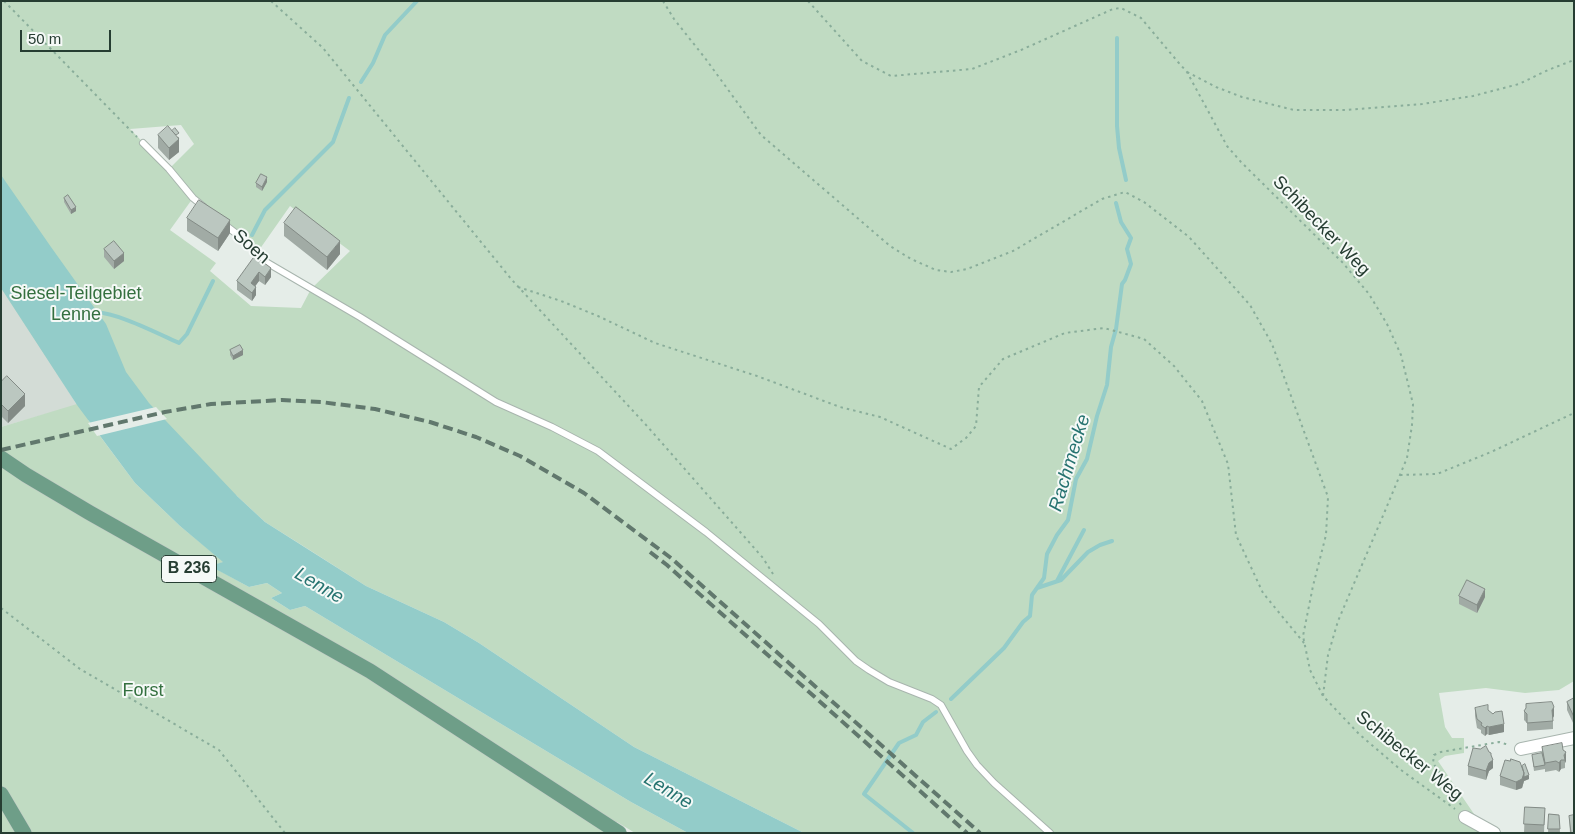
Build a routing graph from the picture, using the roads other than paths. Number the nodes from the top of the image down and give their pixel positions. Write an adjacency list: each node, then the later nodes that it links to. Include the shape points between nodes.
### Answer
1 (143, 142): 2 (lane)
2 (208, 211)
3 (223, 223): 11 (lane, Soen, via 266,262 496,402 598,451 706,532 819,624 868,670 941,705 977,765)
4 (6, 461): 10 (main road, B 236, via 98,518 370,671)
5 (1574, 738): 6 (street)
6 (1521, 749)
7 (1, 794): 9 (main road)
8 (1468, 819): 12 (street)
9 (24, 833)
10 (619, 833)
11 (1050, 833)
12 (1494, 833)

